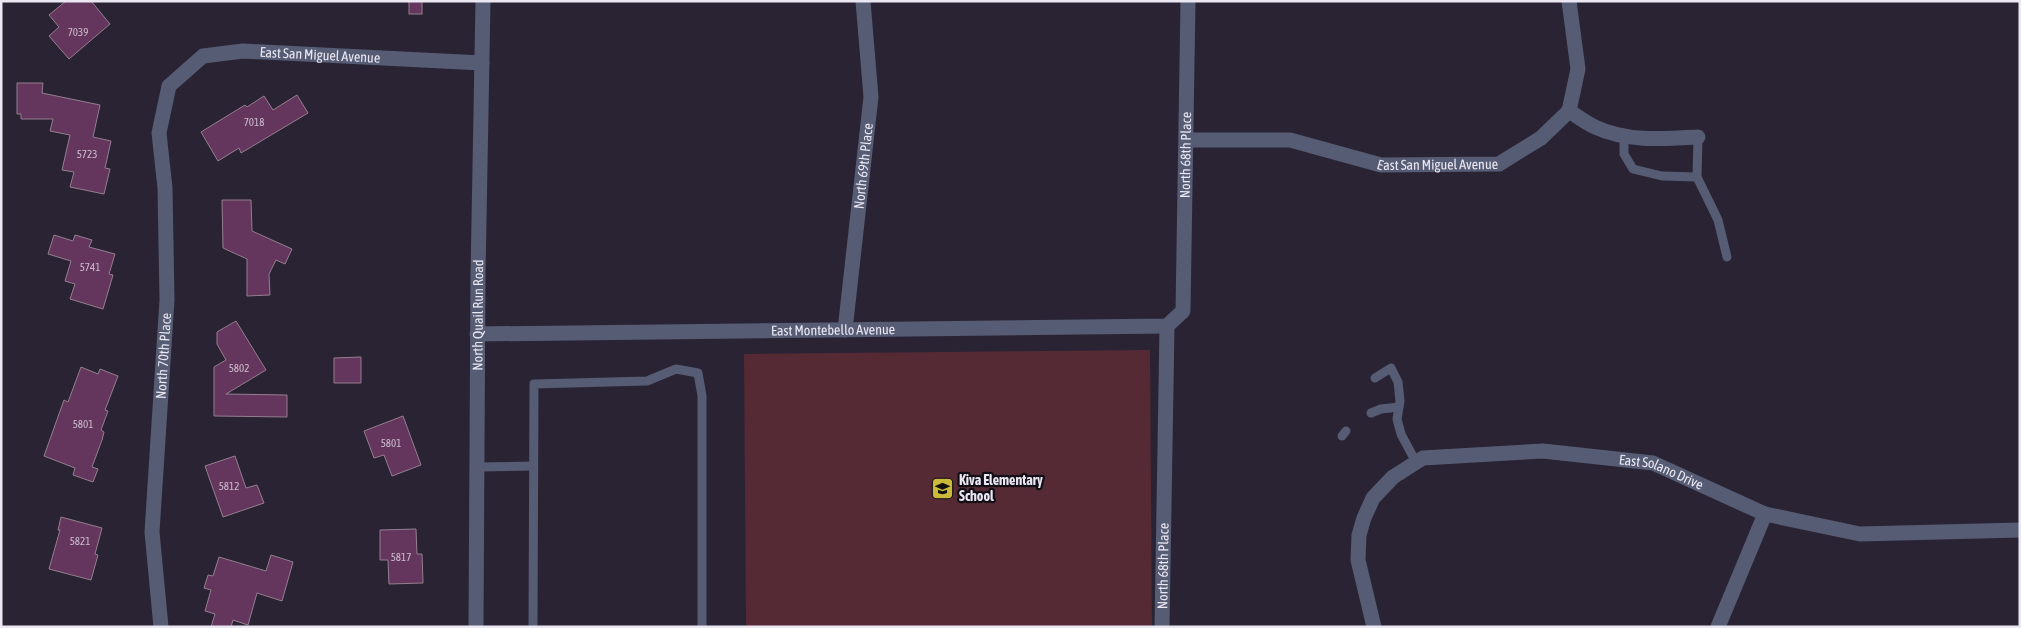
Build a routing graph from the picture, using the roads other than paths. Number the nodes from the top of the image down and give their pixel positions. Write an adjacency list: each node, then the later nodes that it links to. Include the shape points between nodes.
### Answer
1 (483, 1): 5 (street, North Quail Run Road)
2 (863, 1): 14 (street, North 69th Place, via 871,97)
3 (1188, 1): 10 (street, North 68th Place)
4 (1569, 1): 7 (street, via 1578,70)
5 (482, 63): 6 (street, East San Miguel Avenue, via 243,51 203,56); 15 (street, North Quail Run Road)
6 (169, 86): 24 (street, North 70th Place, via 159,133 167,300 152,532)
7 (1568, 111): 8 (street, via 1594,127); 10 (street, East San Miguel Avenue, via 1541,138 1499,164 1381,165 1290,140)
8 (1624, 136): 9 (street, via 1649,140); 11 (lane, via 1624,154 1633,169 1662,176)
9 (1698, 137): 11 (lane)
10 (1187, 140): 13 (street, North 68th Place, via 1184,311)
11 (1697, 177): 12 (lane, via 1718,220)
12 (1727, 256)
13 (1167, 326): 14 (street, East Montebello Avenue); 28 (street, North 68th Place)
14 (845, 330): 15 (street, East Montebello Avenue)
15 (477, 334): 21 (street, North Quail Run Road)
16 (1375, 378): 17 (lane, via 1391,368 1398,382)
17 (1399, 407): 18 (lane); 19 (lane, via 1397,419 1401,434)
18 (1371, 414)
19 (1416, 462): 22 (street, East Solano Drive, via 1423,458 1543,452 1653,463); 29 (street, East Solano Drive, via 1393,477 1373,498 1359,535 1358,560)
20 (533, 466): 21 (lane); 26 (lane); 27 (lane, via 534,384 647,381 676,369 698,373 702,396)
21 (477, 467): 25 (street, North Quail Run Road)
22 (1765, 514): 23 (street, East Solano Drive, via 1860,534); 30 (street)
23 (2020, 530)
24 (161, 627)
25 (476, 627)
26 (533, 627)
27 (702, 627)
28 (1162, 627)
29 (1374, 627)
30 (1718, 627)

